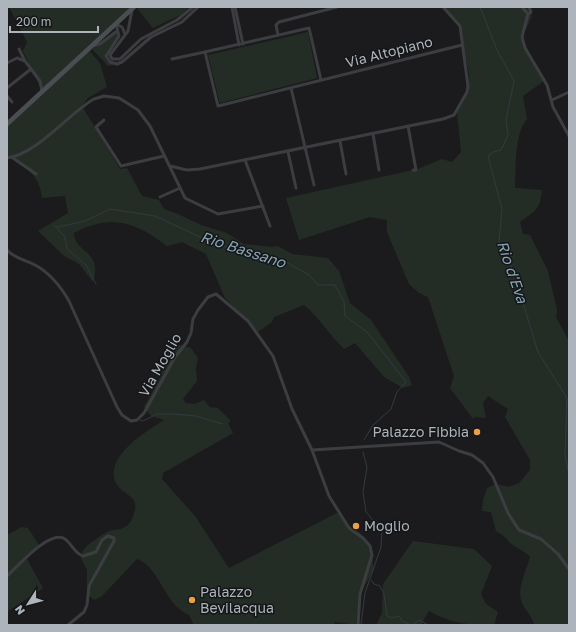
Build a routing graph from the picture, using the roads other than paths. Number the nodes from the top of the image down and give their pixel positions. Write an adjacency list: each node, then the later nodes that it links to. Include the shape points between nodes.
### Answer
1 (193, 7): 15 (street, via 177,20 141,39 120,59 112,59 110,55)
2 (198, 7): 14 (street, via 182,22 143,42 122,62 112,63 106,56 119,36)
3 (232, 7): 17 (street)
4 (235, 7): 17 (street)
5 (338, 7): 16 (street, via 279,22 276,25)
6 (443, 7): 18 (street, via 460,26)
7 (522, 7): 10 (street)
8 (529, 7): 10 (street, via 531,12)
9 (134, 8): 11 (main road); 12 (street)
10 (528, 14): 32 (street, via 522,37 525,48 547,85)
11 (116, 24): 13 (street); 14 (street); 19 (main road)
12 (129, 24): 13 (street); 15 (street)
13 (122, 27): 15 (street)
14 (118, 32): 15 (street); 19 (street, via 100,44)
15 (125, 34)
16 (278, 36): 17 (street); 26 (street, via 309,28)
17 (241, 44): 21 (street)
18 (462, 45): 26 (street, Via Altopiano); 36 (street, via 468,92 454,115 443,120)
19 (90, 47): 29 (main road)
20 (19, 49): 23 (street)
21 (205, 52): 22 (street); 28 (street, Via Altopiano, via 218,106)
22 (172, 59)
23 (25, 61): 24 (street, via 17,58); 25 (street)
24 (7, 62)
25 (31, 69): 27 (street); 29 (street, via 40,81)
26 (321, 80): 28 (street, Via Altopiano)
27 (7, 88)
28 (291, 88): 40 (street)
29 (42, 92): 35 (main road)
30 (569, 92): 32 (street)
31 (7, 96): 33 (street)
32 (552, 100): 38 (street, via 553,107)
33 (12, 102)
34 (104, 120): 42 (street, via 96,127 121,166)
35 (7, 124)
36 (408, 126): 37 (street); 47 (street, via 416,170)
37 (373, 134): 39 (street); 46 (street)
38 (569, 136)
39 (340, 141): 40 (street); 49 (street)
40 (307, 148): 41 (street); 50 (street)
41 (288, 152): 44 (street); 52 (street)
42 (164, 156): 43 (street, via 150,126 138,110 119,98 104,96 90,102 37,143); 45 (street)
43 (9, 158): 48 (street)
44 (245, 160): 45 (street, via 200,169 187,170); 54 (street)
45 (170, 166): 51 (street)
46 (379, 170)
47 (413, 170)
48 (36, 174)
49 (346, 174)
50 (314, 185)
51 (180, 188): 53 (street); 54 (street, via 185,198 218,214)
52 (296, 188)
53 (160, 197)
54 (263, 206): 55 (street)
55 (270, 226)
56 (7, 250): 57 (street, Via Moglio, via 47,273 60,287 69,301 117,407 122,415 131,421 137,420 144,413 187,342 193,318 198,310 212,294 222,298 248,321 273,356 292,409)
57 (312, 450): 58 (street, via 439,442 472,455 483,462 493,477 508,513 519,530 541,539 558,554); 61 (street, Via Moglio, via 329,496 349,528 370,546 372,554 360,594)
58 (569, 569)
59 (7, 576): 60 (street, via 49,539 65,539 83,556 96,552 102,540 108,536 114,538 89,586 84,612)
60 (68, 625)
61 (358, 625)

